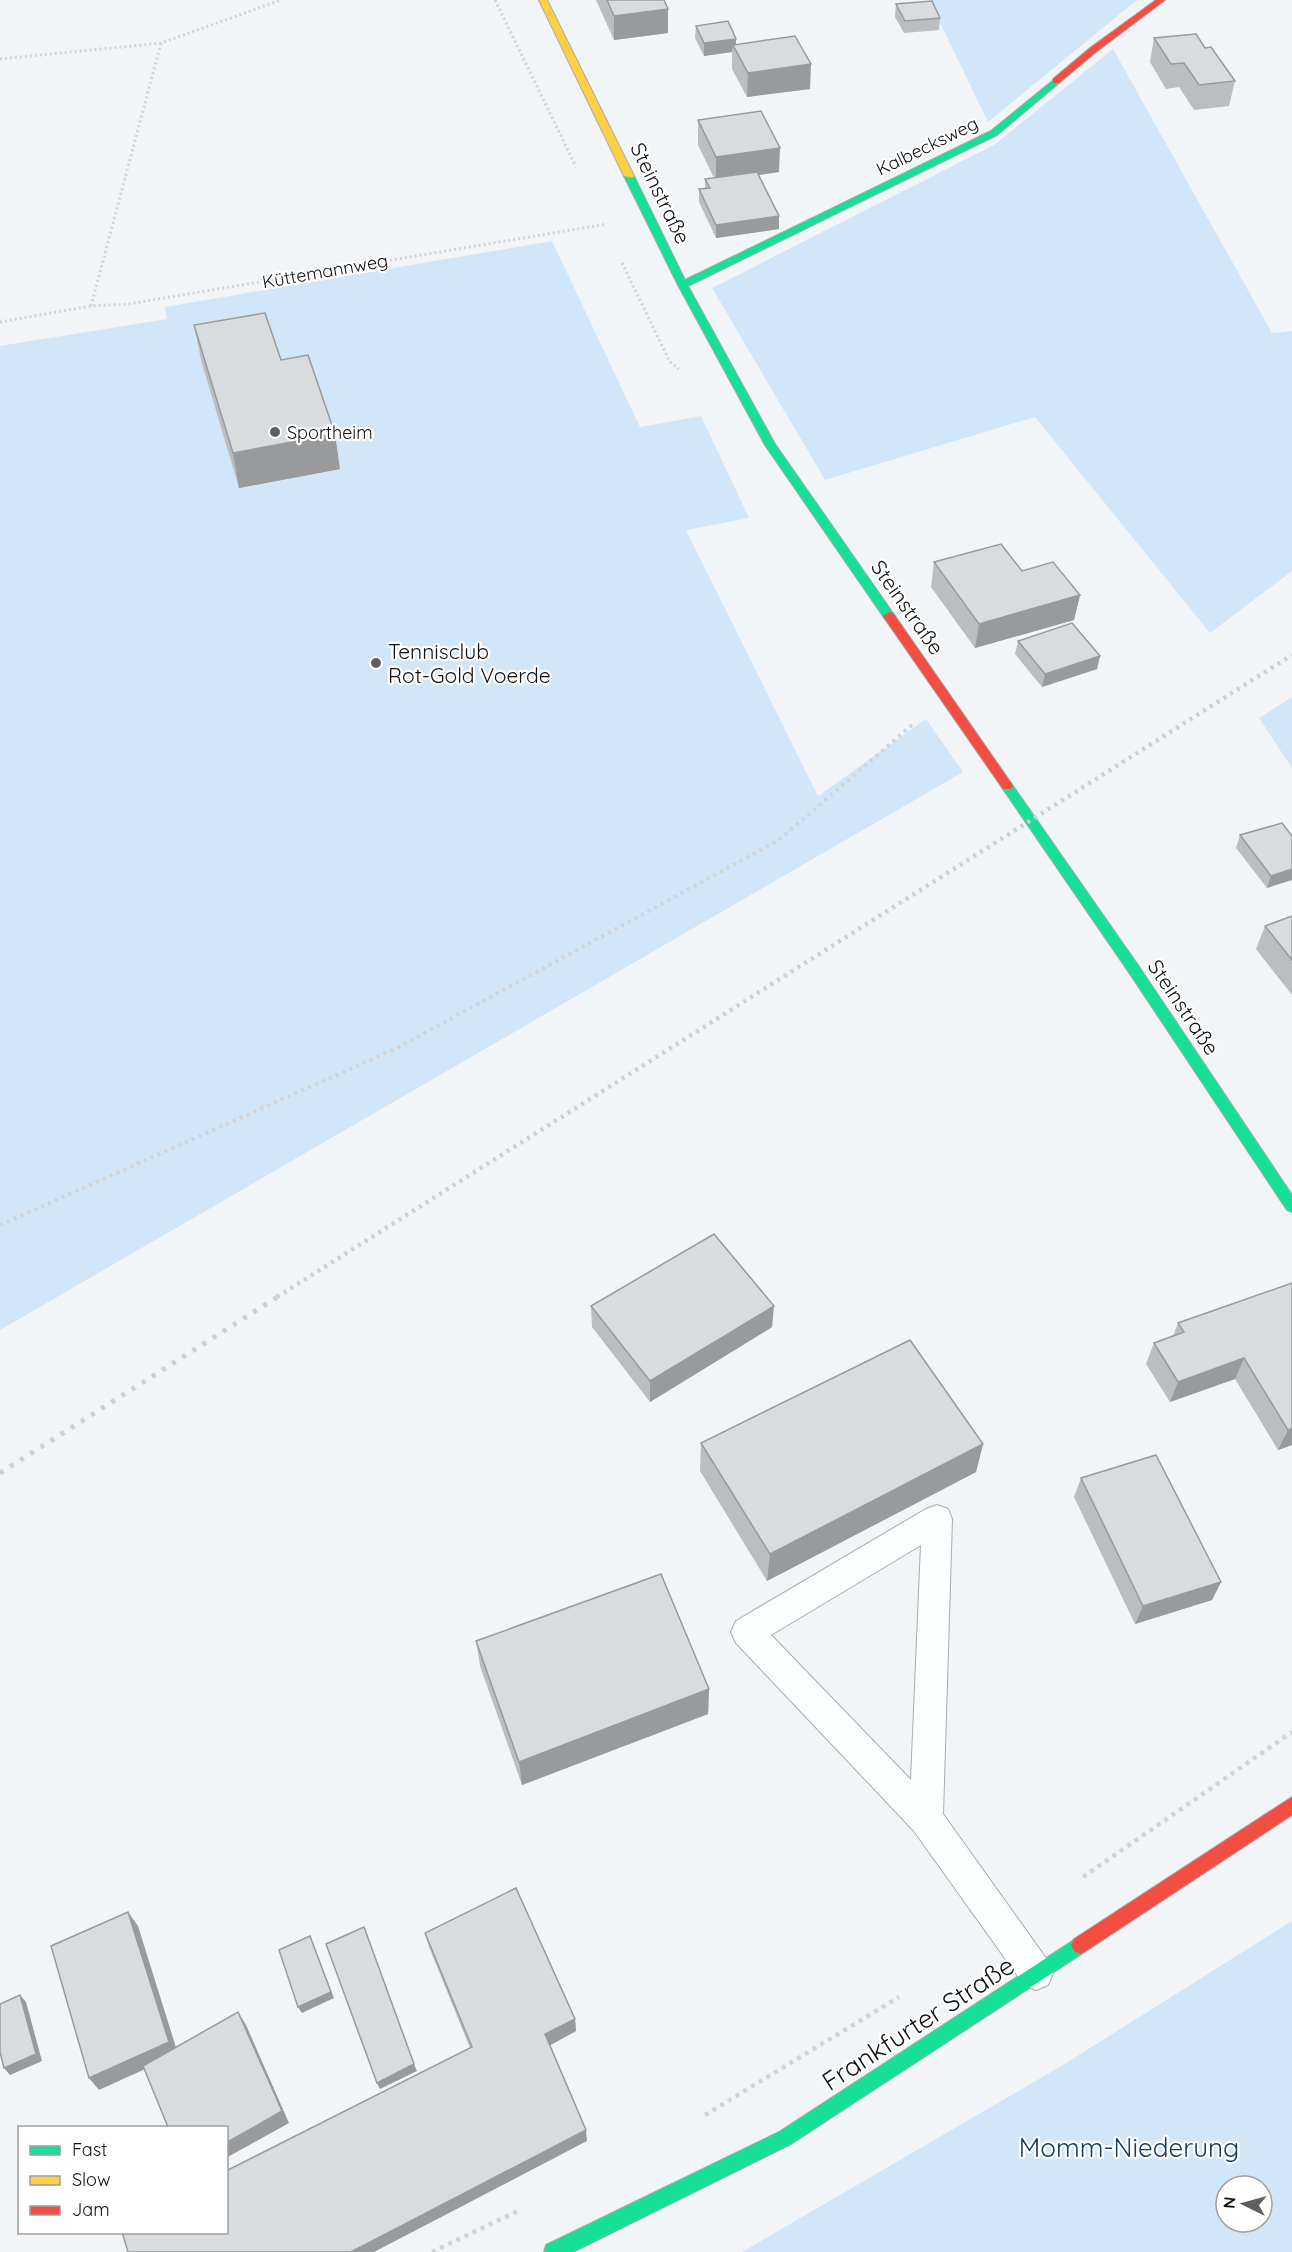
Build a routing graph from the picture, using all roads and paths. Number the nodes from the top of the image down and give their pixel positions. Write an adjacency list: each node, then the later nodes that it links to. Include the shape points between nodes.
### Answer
1 (281, 0): 4 (path)
2 (543, 0): 6 (street, Steinstraße)
3 (1161, 0): 7 (street, Kalbecksweg, via 1093,50 994,134)
4 (160, 43): 5 (path); 8 (path)
5 (0, 59)
6 (650, 218): 7 (street, Steinstraße); 8 (path, Küttemannweg, via 128,304)
7 (683, 285): 10 (street, Steinstraße, via 770,445)
8 (91, 306): 9 (path, Küttemannweg)
9 (0, 322)
10 (945, 697): 11 (street, Steinstraße); 12 (path, via 779,840 397,1048)
11 (1292, 1206)
12 (0, 1225)
13 (1292, 1732): 16 (path)
14 (1292, 1805): 17 (street, Frankfurter Straße)
15 (926, 1819): 15 (lane, via 747,1632 937,1519 936,1553); 17 (lane)
16 (1074, 1883)
17 (1036, 1973): 22 (street, Frankfurter Straße, via 785,2139)
18 (906, 1992): 19 (path)
19 (697, 2120)
20 (528, 2205): 21 (path)
21 (432, 2252)
22 (554, 2252)

